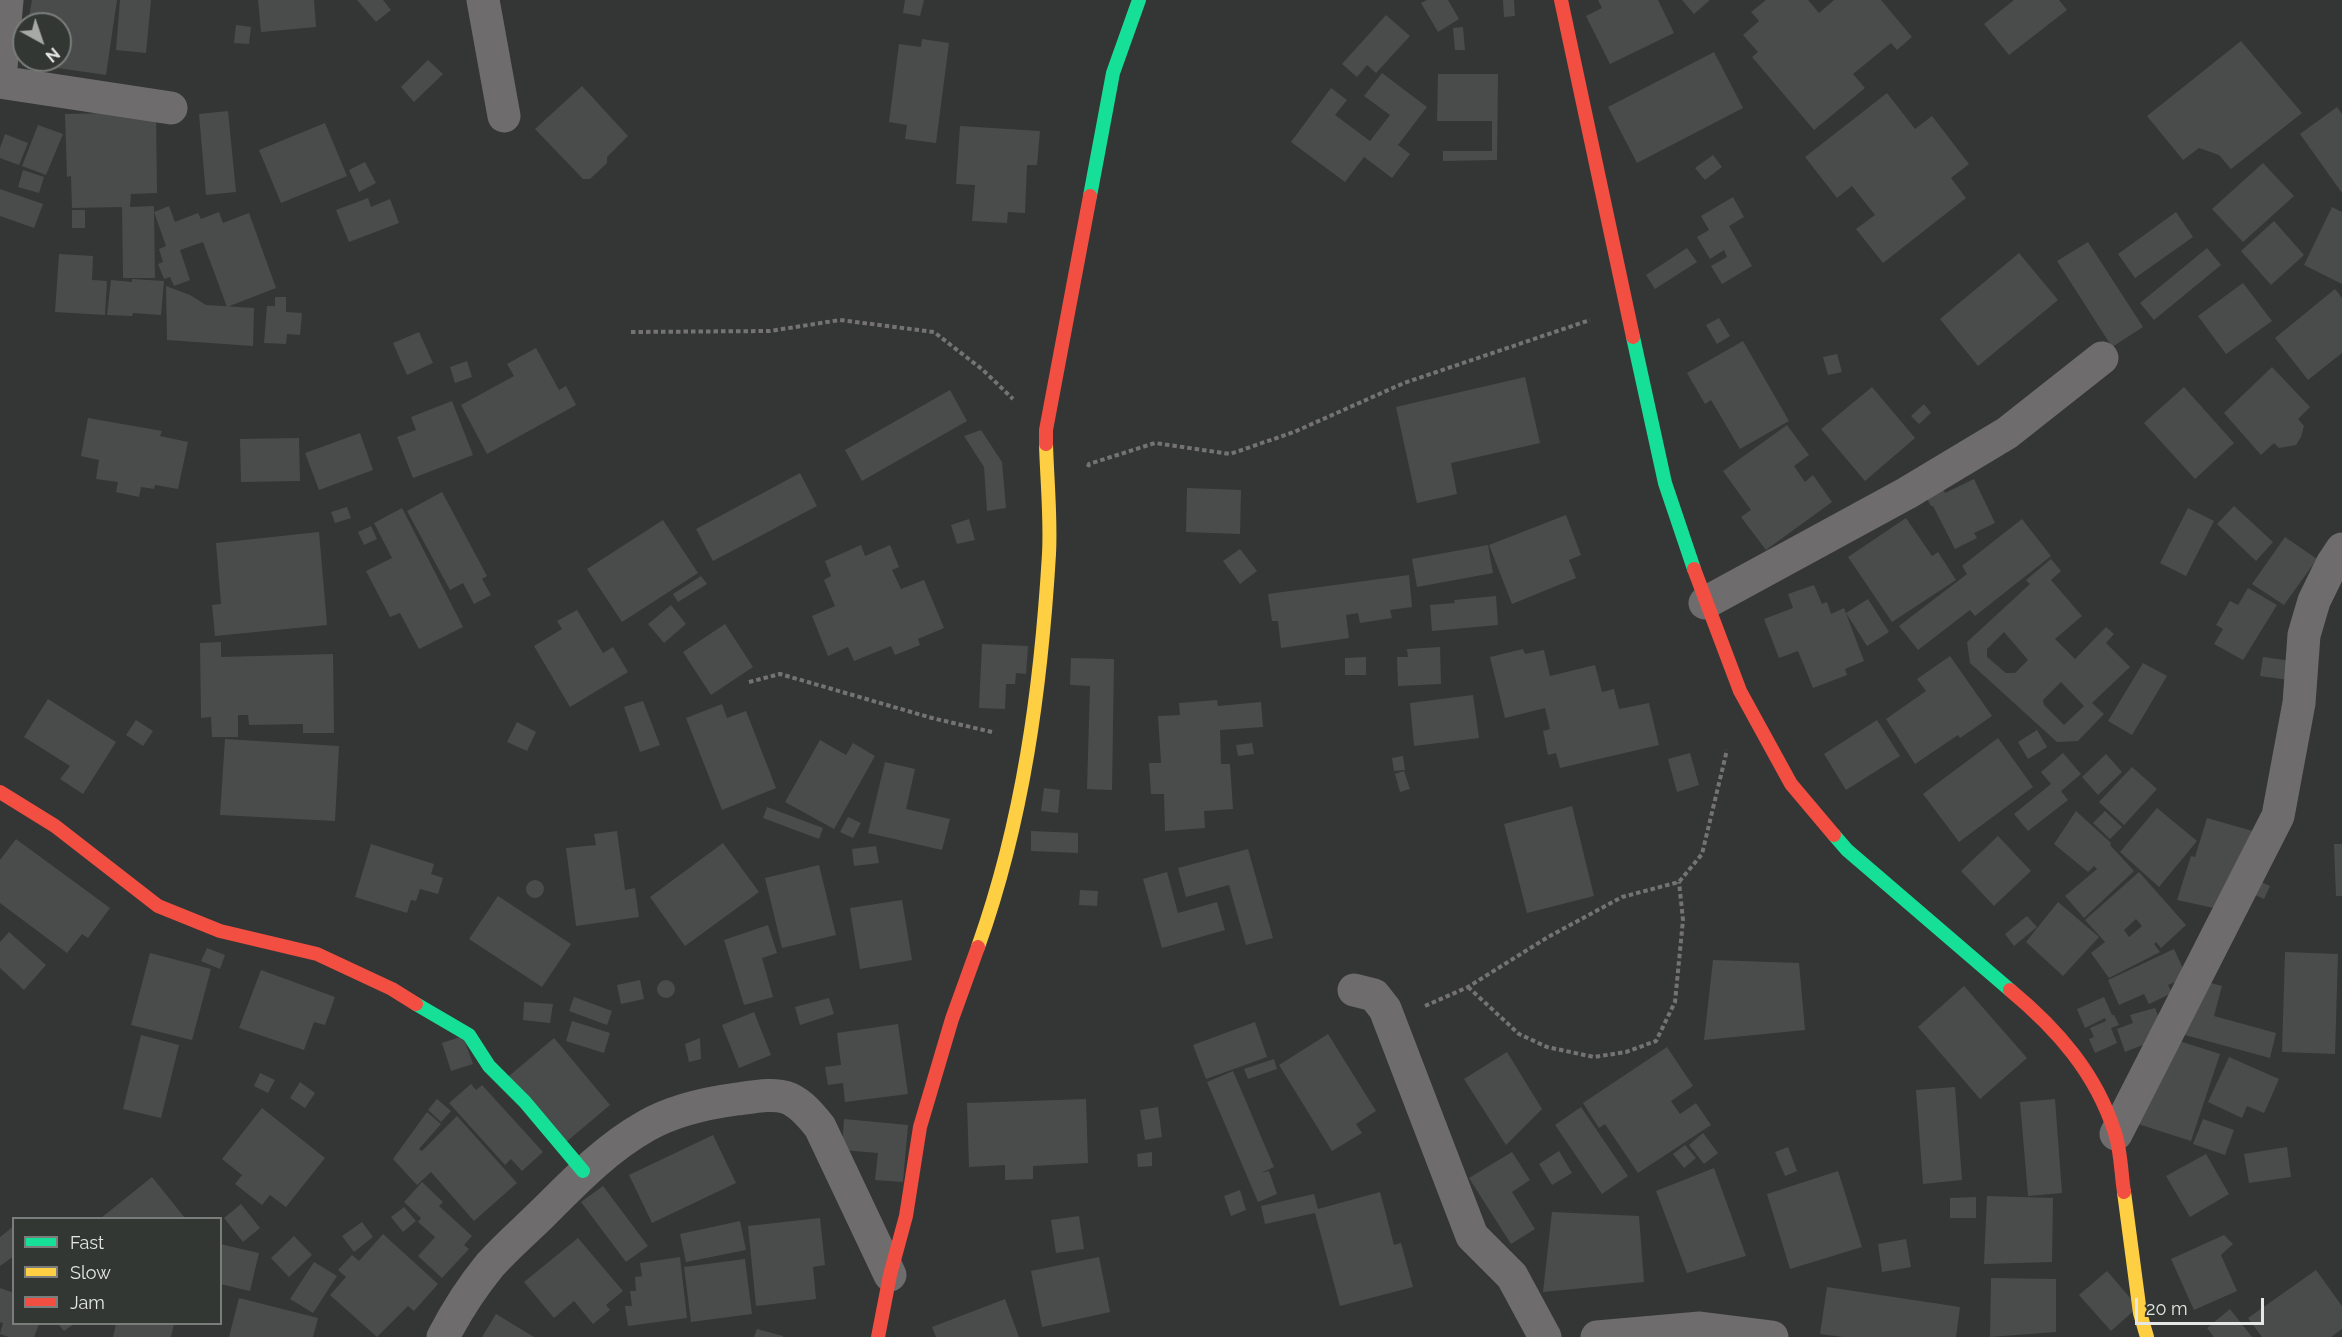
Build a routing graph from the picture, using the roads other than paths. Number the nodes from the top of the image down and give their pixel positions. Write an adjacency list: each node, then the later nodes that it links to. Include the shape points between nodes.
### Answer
1 (7, 0): 5 (street)
2 (483, 0): 7 (street)
3 (1139, 0): 15 (street, via 1113,73 1046,430 1049,552 1044,628 1020,801 993,905 952,1020 920,1127 906,1216)
4 (1561, 0): 10 (street, via 1665,483)
5 (0, 81): 6 (street)
6 (171, 108)
7 (504, 116)
8 (2102, 358): 10 (street, via 2007,434)
9 (2342, 549): 13 (street, via 2314,601 2304,635 2299,703 2278,816)
10 (1705, 603): 13 (street, via 1740,691 1791,784 1847,850 2025,1002 2069,1046 2094,1084)
11 (0, 792): 14 (street, via 55,826 158,906 220,931 317,954 392,989 469,1035 489,1066)
12 (1354, 990): 19 (street, via 1374,994 1385,1009 1472,1236 1512,1276)
13 (2116, 1134): 22 (street)
14 (583, 1171): 15 (street, via 646,1126 684,1111 719,1101 787,1096 805,1108 820,1127); 17 (street, via 490,1265)
15 (890, 1275): 18 (street)
16 (1704, 1332): 20 (street); 21 (street)
17 (443, 1337)
18 (878, 1337)
19 (1545, 1337)
20 (1597, 1337)
21 (1772, 1337)
22 (2146, 1337)

